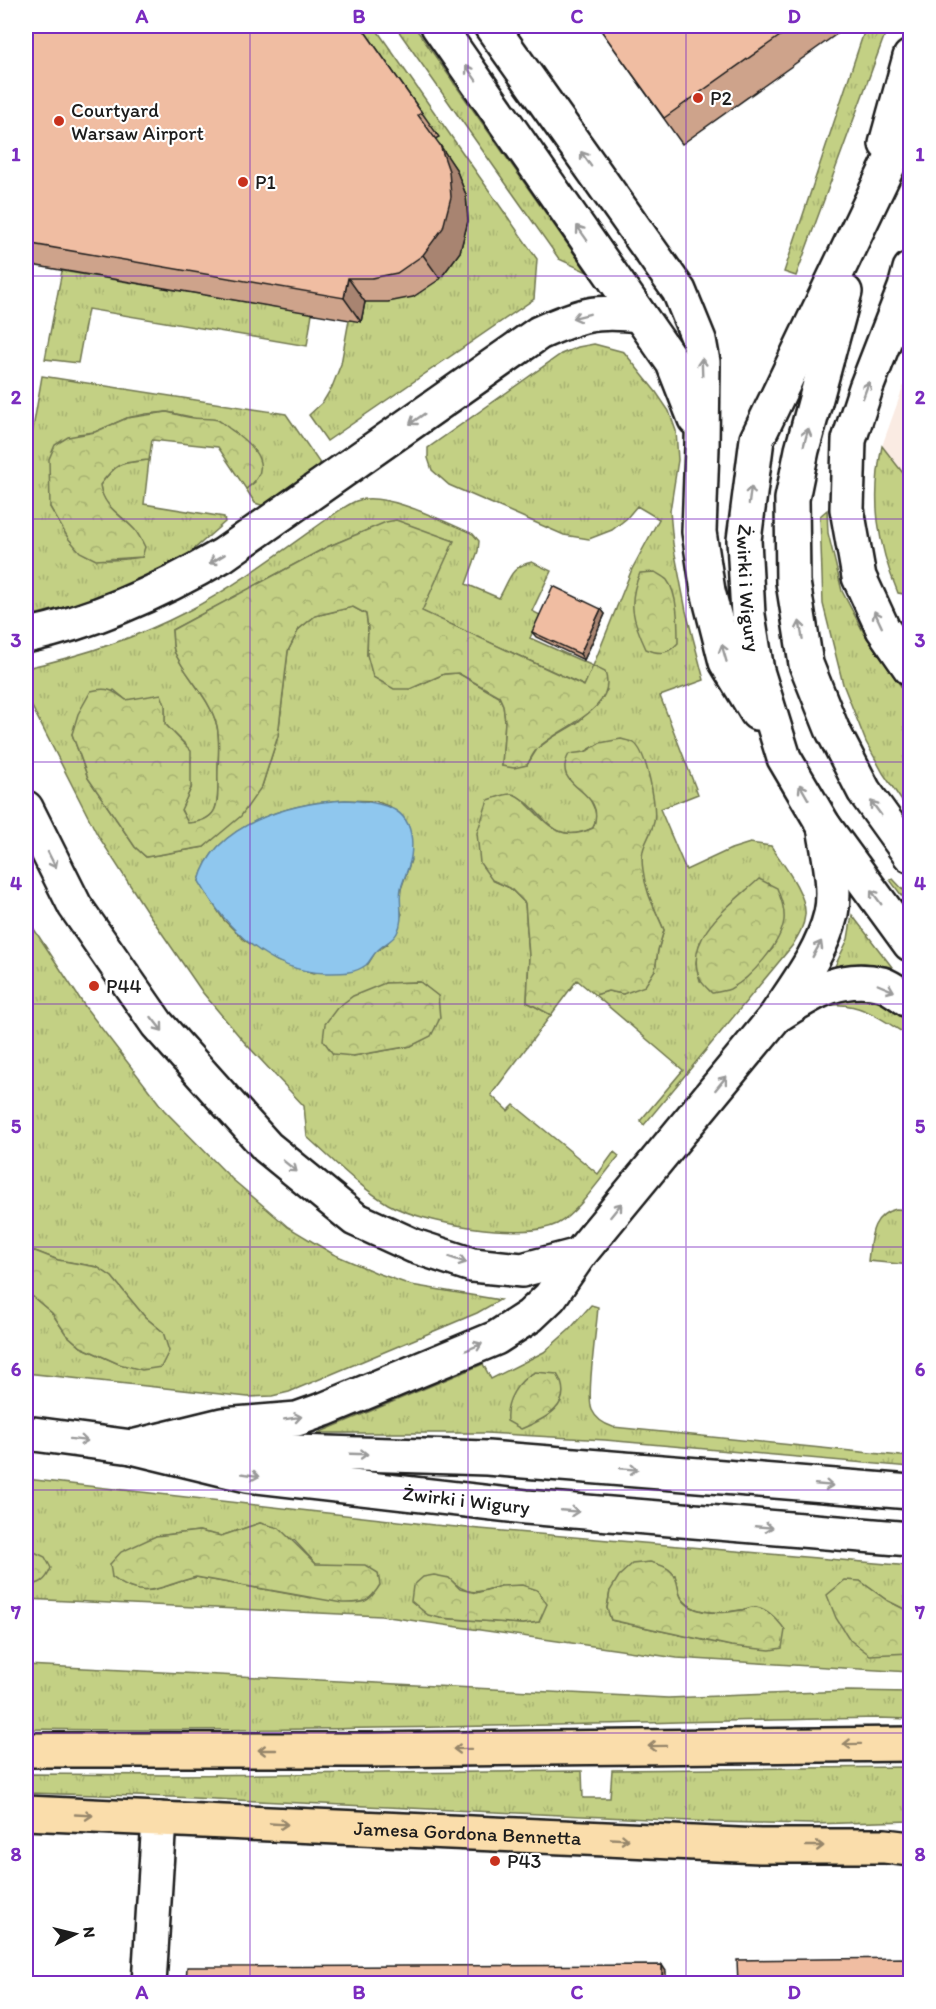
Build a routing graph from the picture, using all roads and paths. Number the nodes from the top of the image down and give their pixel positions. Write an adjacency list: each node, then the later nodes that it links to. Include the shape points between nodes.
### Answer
1 (438, 26): 7 (street, one-way to 1)
2 (491, 26): 8 (street, one-way to 2, via 703,362 699,340 679,291)
3 (910, 57): 5 (street, Żwirki i Wigury)
4 (910, 120): 5 (street, Żwirki i Wigury)
5 (866, 213): 11 (street, Żwirki i Wigury, one-way to 5, via 757,671 748,615 744,540 757,439); 14 (street, Żwirki i Wigury, one-way to 5, via 864,791 832,729 806,664 793,582 792,500)
6 (910, 269): 10 (street, one-way to 6, via 883,629 859,577 846,508 849,440)
7 (639, 315): 8 (street, via 673,363); 9 (street, one-way to 9, via 589,314 539,333 223,555 132,603)
8 (702, 447): 11 (street, one-way to 8, via 726,662 710,601 699,532)
9 (26, 636)
10 (910, 668)
11 (784, 758): 13 (street, Żwirki i Wigury, one-way to 11)
12 (26, 808): 18 (street, one-way to 18, via 75,906 157,1024 267,1148 355,1219 414,1246 472,1264 522,1270)
13 (824, 826): 15 (street, Żwirki i Wigury, one-way to 13); 17 (street, one-way to 13, via 821,942 831,913 832,881)
14 (910, 855)
15 (910, 944)
16 (910, 1001): 17 (street, one-way to 16, via 813,992 850,980 884,985)
17 (775, 1017): 18 (street, one-way to 17)
18 (579, 1255): 20 (street, one-way to 18, via 222,1425 297,1419 496,1338 530,1316 550,1297)
19 (26, 1433): 20 (street, Żwirki i Wigury, one-way to 20)
20 (132, 1447): 21 (street, one-way to 21, via 487,1458); 22 (street, Żwirki i Wigury, one-way to 22, via 247,1475 526,1507)
21 (910, 1492)
22 (910, 1539)
23 (910, 1744): 24 (main road, one-way to 24)
24 (26, 1750)
25 (26, 1813): 26 (main road, Jamesa Gordona Bennetta, one-way to 26)
26 (159, 1819): 27 (main road, Jamesa Gordona Bennetta, one-way to 27); 28 (street)
27 (910, 1849)
28 (149, 1983)

